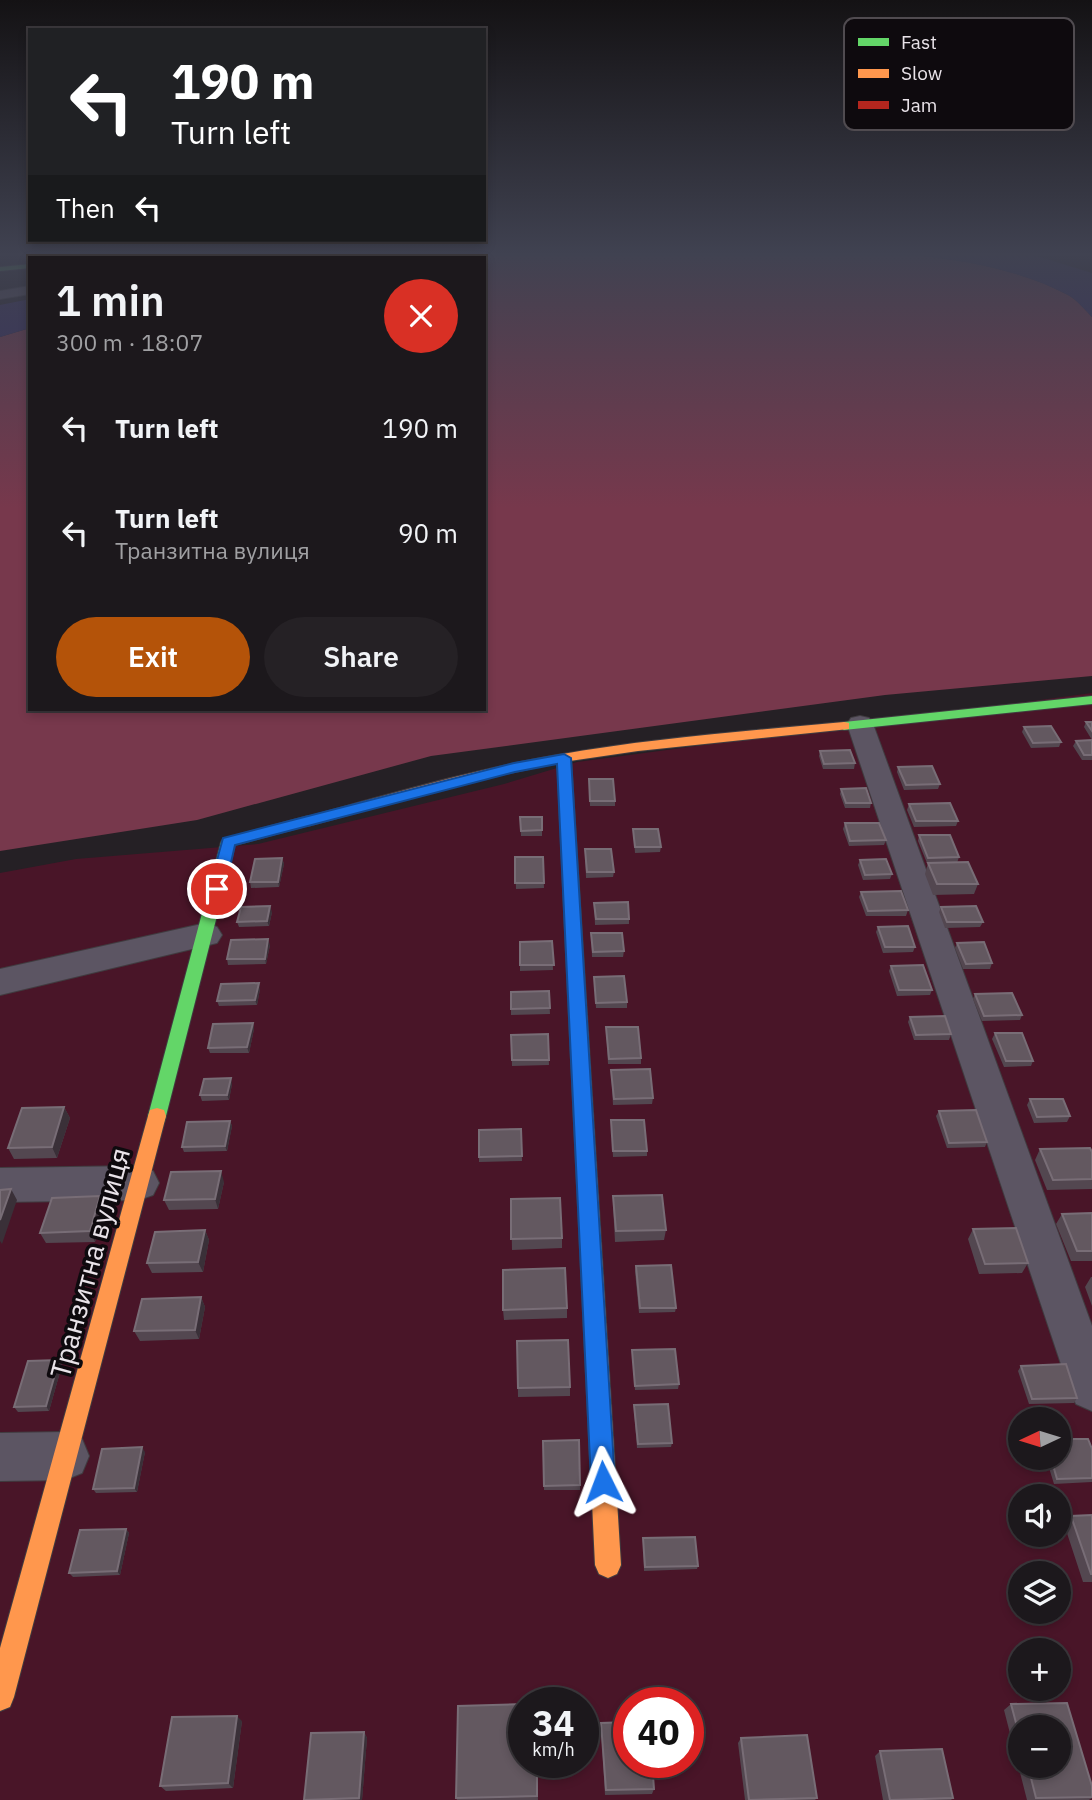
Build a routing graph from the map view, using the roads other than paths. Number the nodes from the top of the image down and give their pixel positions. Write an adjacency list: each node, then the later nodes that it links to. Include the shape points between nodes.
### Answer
1 (1092, 700): 2 (street)
2 (860, 724): 3 (street); 8 (street)
3 (564, 758): 4 (street, Транзитна вулиця, via 228,842); 11 (street)
4 (206, 935): 5 (street); 6 (street, Транзитна вулиця)
5 (0, 982)
6 (139, 1183): 7 (street); 9 (street, Транзитна вулиця)
7 (0, 1185)
8 (1092, 1388)
9 (65, 1456): 10 (street); 12 (street, Транзитна вулиця)
10 (0, 1457)
11 (608, 1565)
12 (0, 1697)

